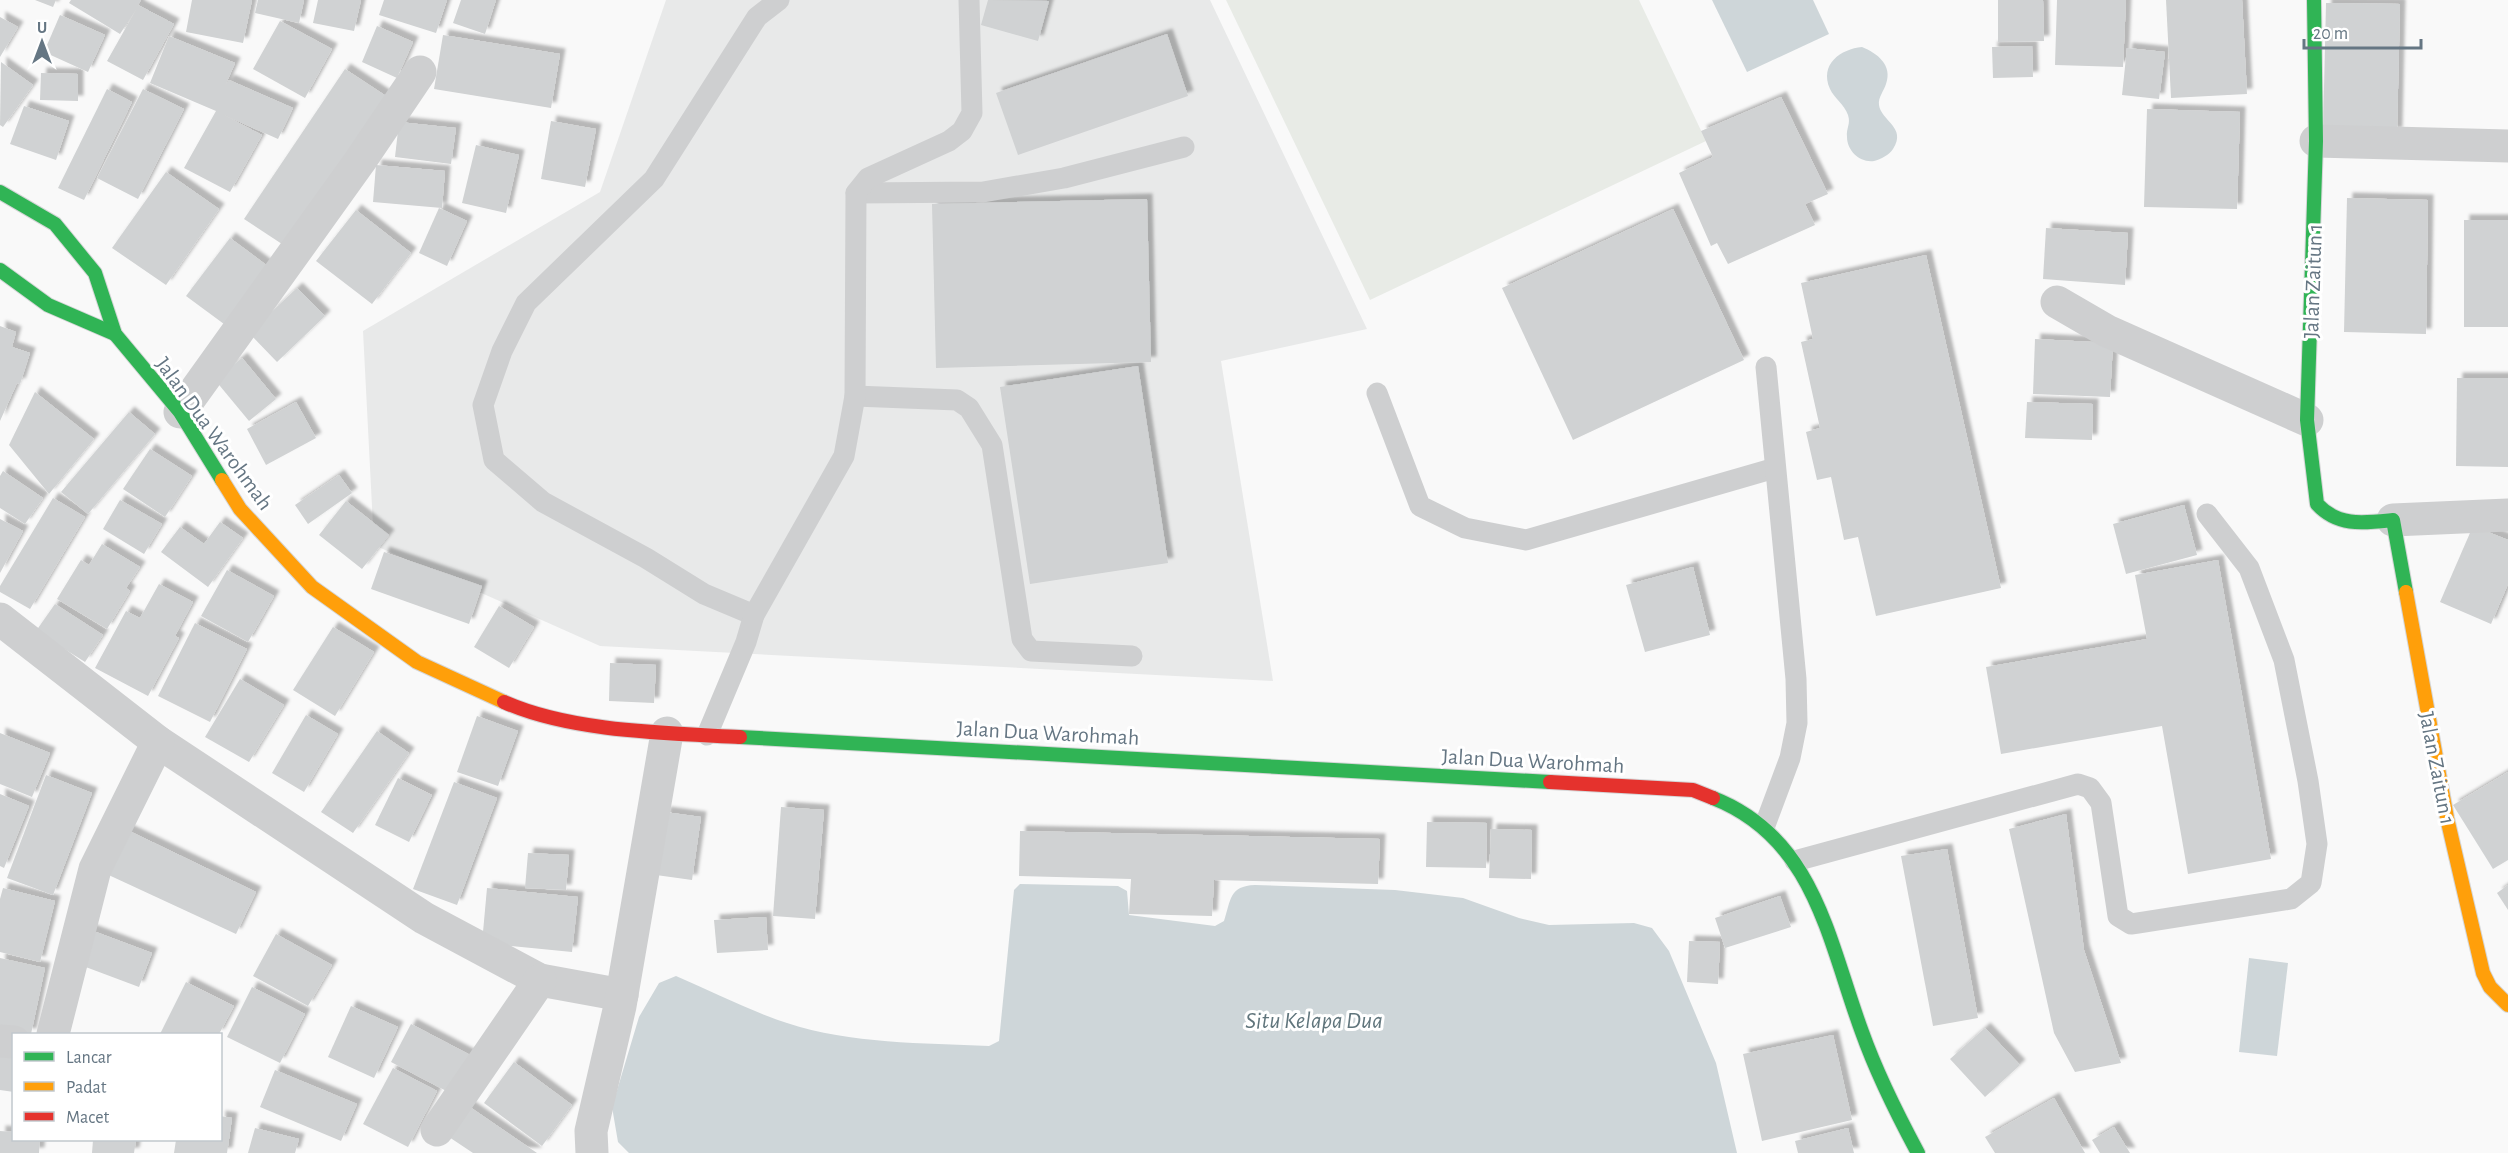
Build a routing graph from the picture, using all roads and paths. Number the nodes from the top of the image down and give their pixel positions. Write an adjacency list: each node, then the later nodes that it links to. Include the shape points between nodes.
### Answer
1 (779, 0): 22 (lane, via 757,17 654,179 526,303 502,351 483,405 494,460 543,502 704,594)
2 (969, 0): 9 (lane, via 972,113 962,131 950,141 868,178)
3 (2314, 0): 5 (street, Jalan Zaitun 1)
4 (420, 72): 16 (street)
5 (2316, 141): 6 (street); 17 (street, Jalan Zaitun 1)
6 (2508, 146)
7 (1184, 147): 9 (lane, via 1064,178 993,190)
8 (0, 192): 12 (street, Jalan Dua Warohmah, via 55,224 95,273)
9 (856, 193): 15 (lane)
10 (0, 270): 12 (street, Jalan Dua Warohmah, via 48,305)
11 (2057, 302): 17 (street, via 2107,331)
12 (115, 334): 16 (street, Jalan Dua Warohmah)
13 (1766, 367): 18 (lane)
14 (1377, 393): 18 (lane, via 1420,506 1465,528 1526,540)
15 (855, 396): 22 (lane, via 844,456); 24 (lane, via 957,400 969,408 992,445 1022,639 1031,651)
16 (180, 412): 25 (street, Jalan Dua Warohmah, via 240,509 312,587 417,662 522,710 564,721)
17 (2307, 420): 21 (street, Jalan Zaitun 1, via 2317,504 2324,513 2343,523)
18 (1775, 468): 28 (lane, via 1797,723 1790,758)
19 (2206, 514): 29 (lane, via 2249,568 2284,660 2317,844 2311,883 2291,899 2138,923 2123,921 2118,915 2101,803 2090,788 2078,784)
20 (2508, 515): 21 (street, Jalan Zaitun 1)
21 (2393, 520): 32 (street, Jalan Zaitun 1, via 2447,818 2483,973 2490,987)
22 (754, 615): 26 (lane)
23 (0, 619): 27 (street)
24 (1132, 656)
25 (667, 733): 26 (street, Jalan Dua Warohmah); 31 (street)
26 (707, 735): 28 (street, Jalan Dua Warohmah, via 1693,790 1723,799)
27 (158, 742): 30 (street, via 424,918); 33 (street, via 95,869)
28 (1765, 825): 29 (street, Jalan Dua Warohmah)
29 (1795, 861): 36 (street, Jalan Dua Warohmah, via 1824,917 1890,1102)
30 (540, 980): 31 (street); 34 (street)
31 (622, 995): 35 (street, via 591,1131)
32 (2508, 1005)
33 (54, 1033)
34 (437, 1130)
35 (592, 1153)
36 (1918, 1153)

